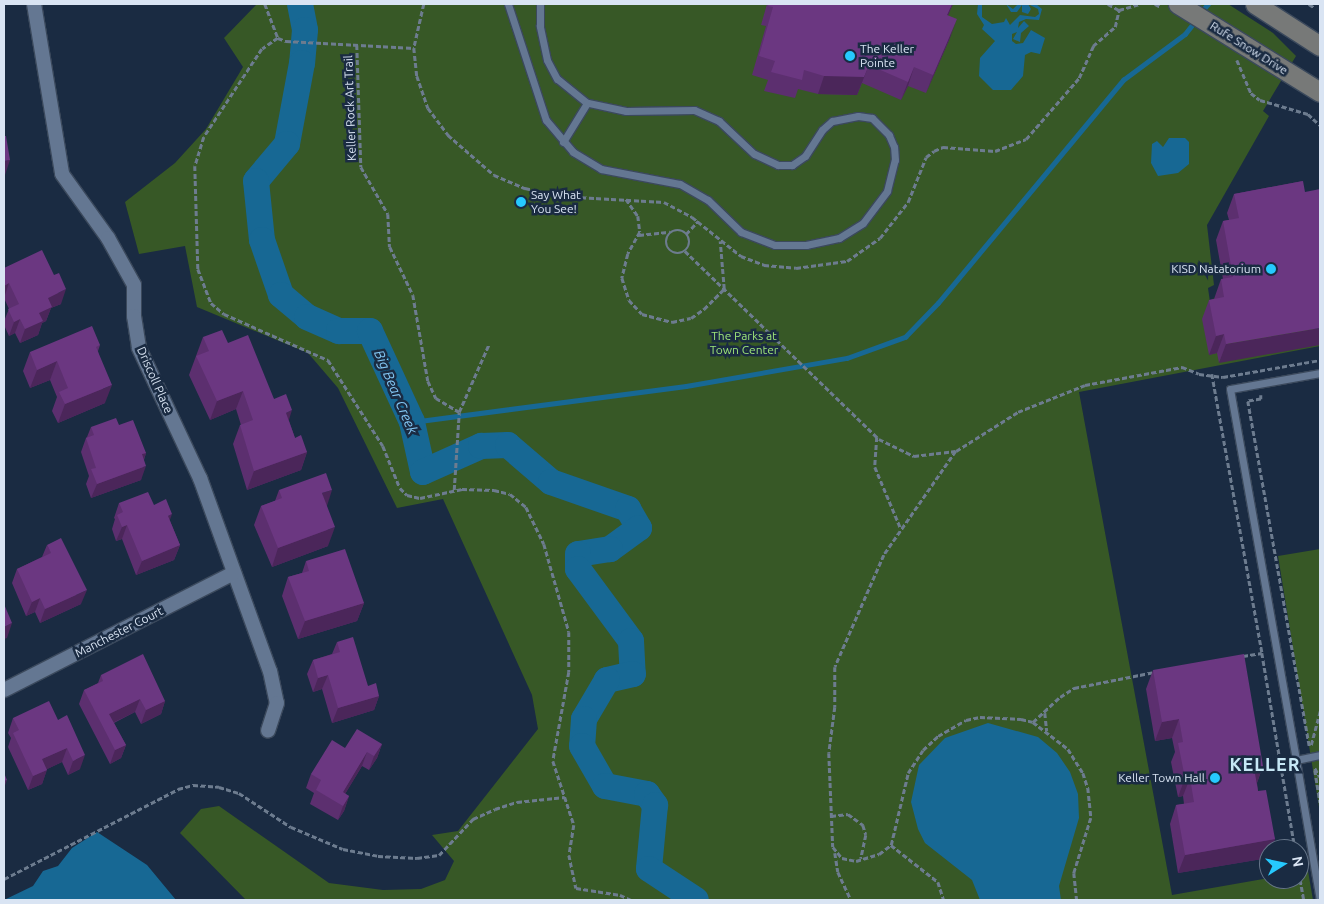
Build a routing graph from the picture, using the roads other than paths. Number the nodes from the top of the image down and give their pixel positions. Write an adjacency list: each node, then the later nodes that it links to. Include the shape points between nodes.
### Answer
1 (34, 4): 11 (street, Driscoll Place, via 62,174 99,224 134,285 139,348 200,478)
2 (508, 4): 9 (lane, via 543,110)
3 (540, 4): 8 (lane, via 540,26 547,60 557,78)
4 (1254, 4): 6 (main road)
5 (1171, 6): 7 (main road, Rufe Snow Drive, via 1236,49)
6 (1319, 41)
7 (1320, 92)
8 (587, 102): 9 (lane); 9 (lane, via 626,111 694,110 719,121 754,154 778,165 792,164 805,156 832,121 858,116 872,118 889,135 894,147 892,177 873,213 850,232 806,246 775,245 741,232 708,200 680,184 600,169)
9 (563, 142)
10 (1320, 373): 15 (lane, via 1230,389)
11 (234, 573): 12 (street, Manchester Court); 13 (street, Driscoll Place, via 270,671 277,703)
12 (4, 690)
13 (268, 731)
14 (1320, 755): 15 (lane)
15 (1296, 760): 16 (lane)
16 (1320, 900)

